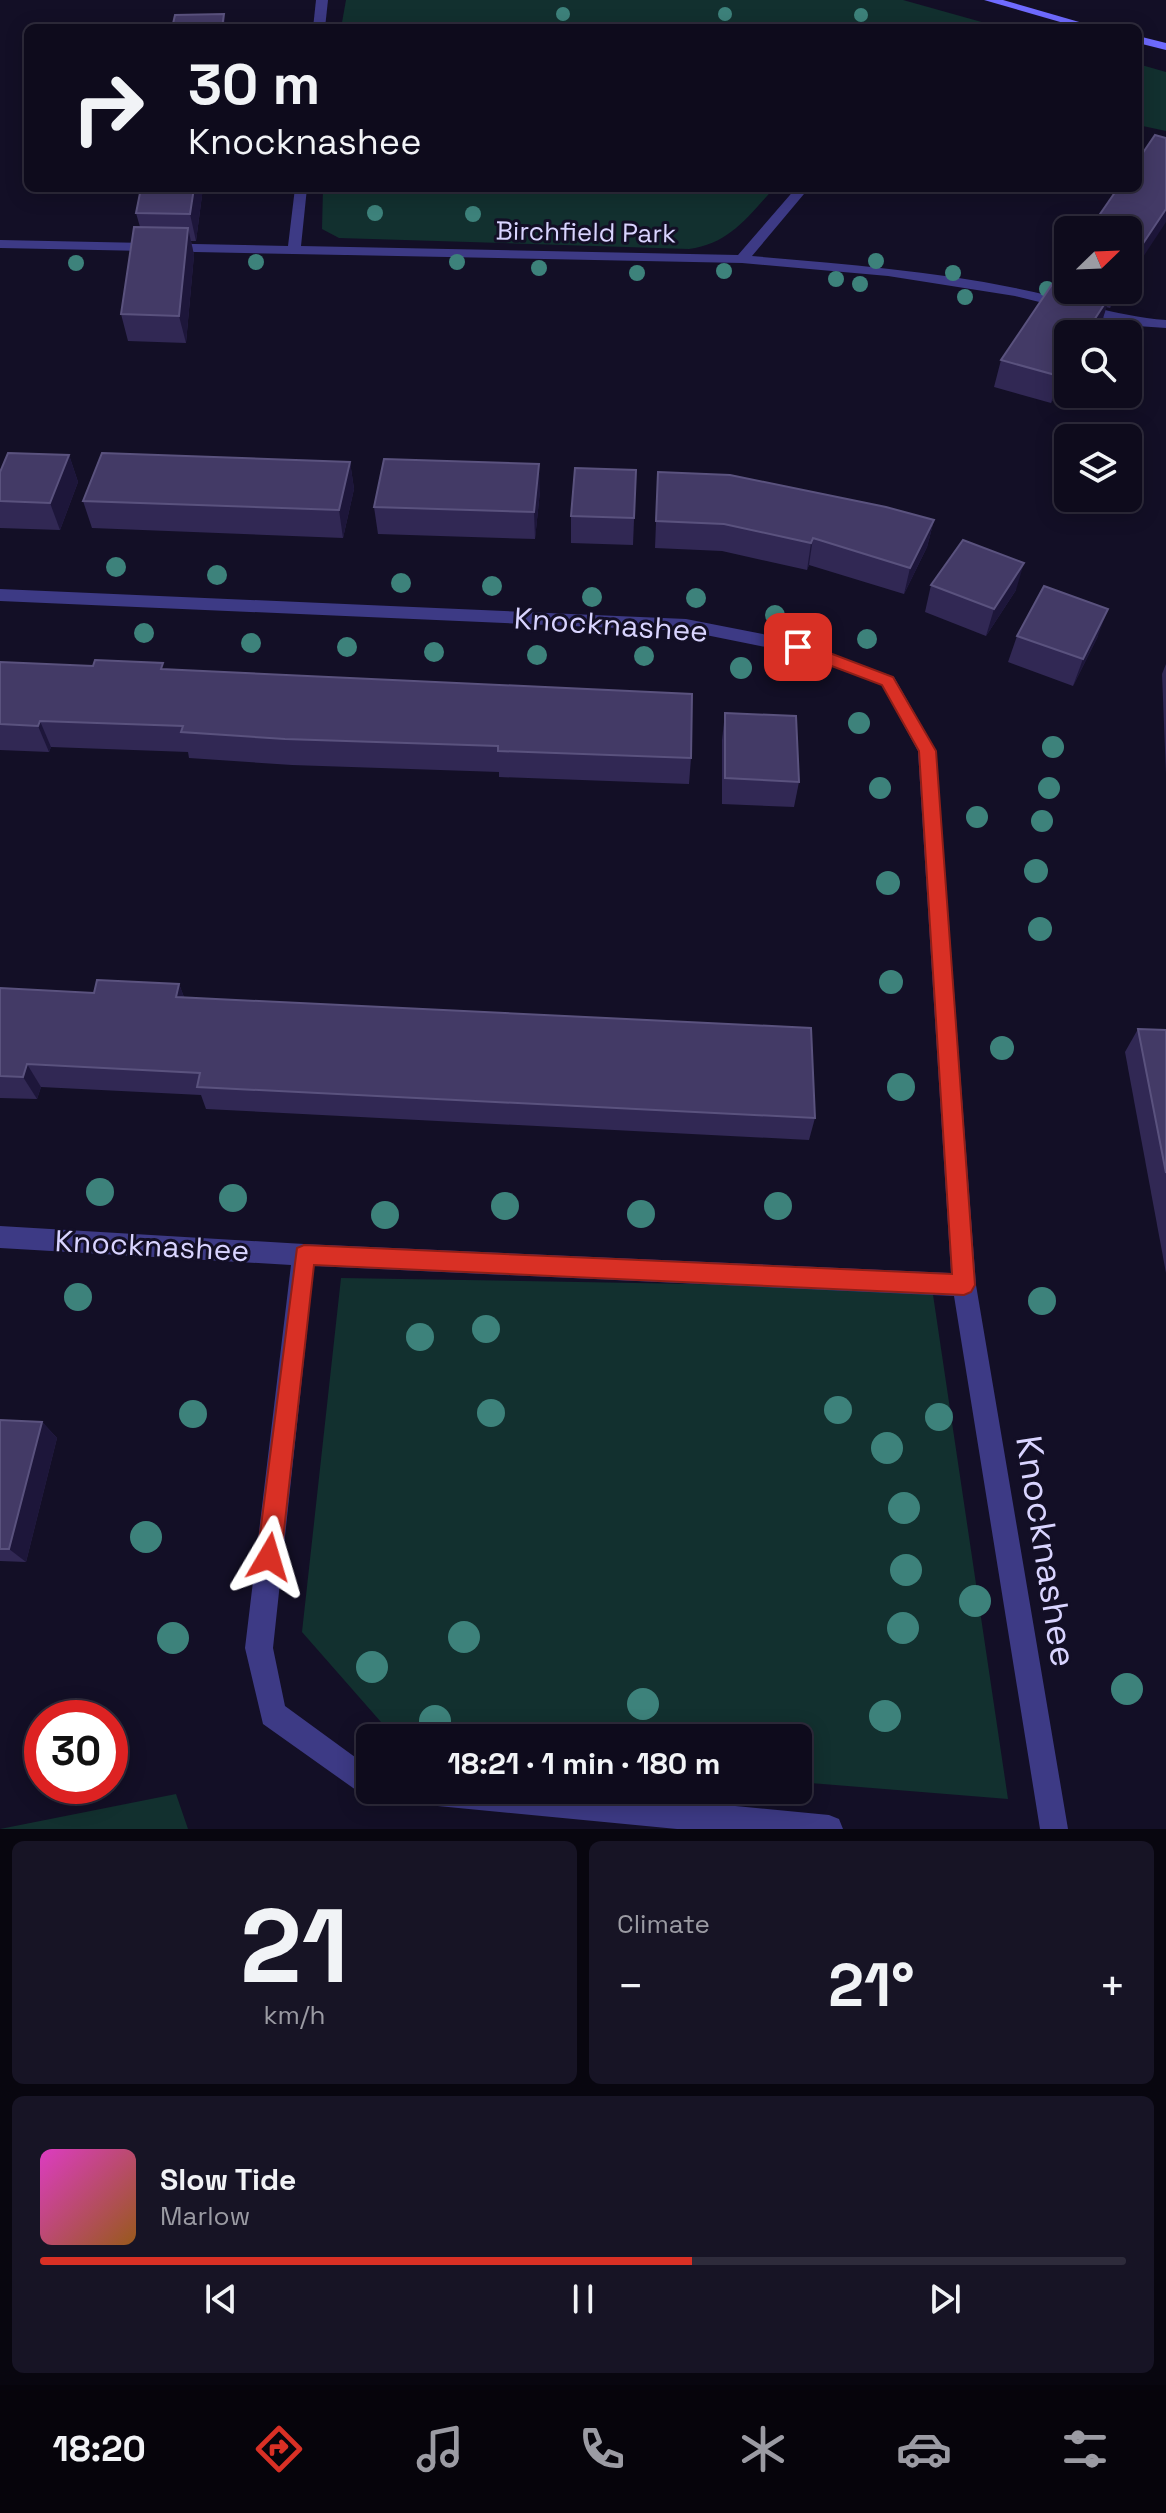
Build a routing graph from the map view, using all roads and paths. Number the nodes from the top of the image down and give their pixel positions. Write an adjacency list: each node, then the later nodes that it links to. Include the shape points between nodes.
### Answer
1 (322, 0): 3 (street)
2 (990, 0): 4 (main road)
3 (319, 24)
4 (1079, 24)
5 (1142, 40): 6 (main road)
6 (1166, 47)
7 (301, 192): 10 (street)
8 (800, 192): 11 (street)
9 (0, 244): 10 (street, Birchfield Park)
10 (294, 251): 11 (street, Birchfield Park)
11 (742, 259): 12 (street, Birchfield Park, via 888,272)
12 (1166, 324)
13 (0, 595): 16 (street, Knocknashee, via 686,625 798,647 888,681 927,751)
14 (0, 1237): 15 (street, Knocknashee)
15 (304, 1255): 16 (street, Knocknashee); 17 (street, via 259,1648 273,1714)
16 (964, 1285): 20 (street, Knocknashee)
17 (356, 1776)
18 (565, 1804): 19 (street)
19 (829, 1829)
20 (1054, 1829)

